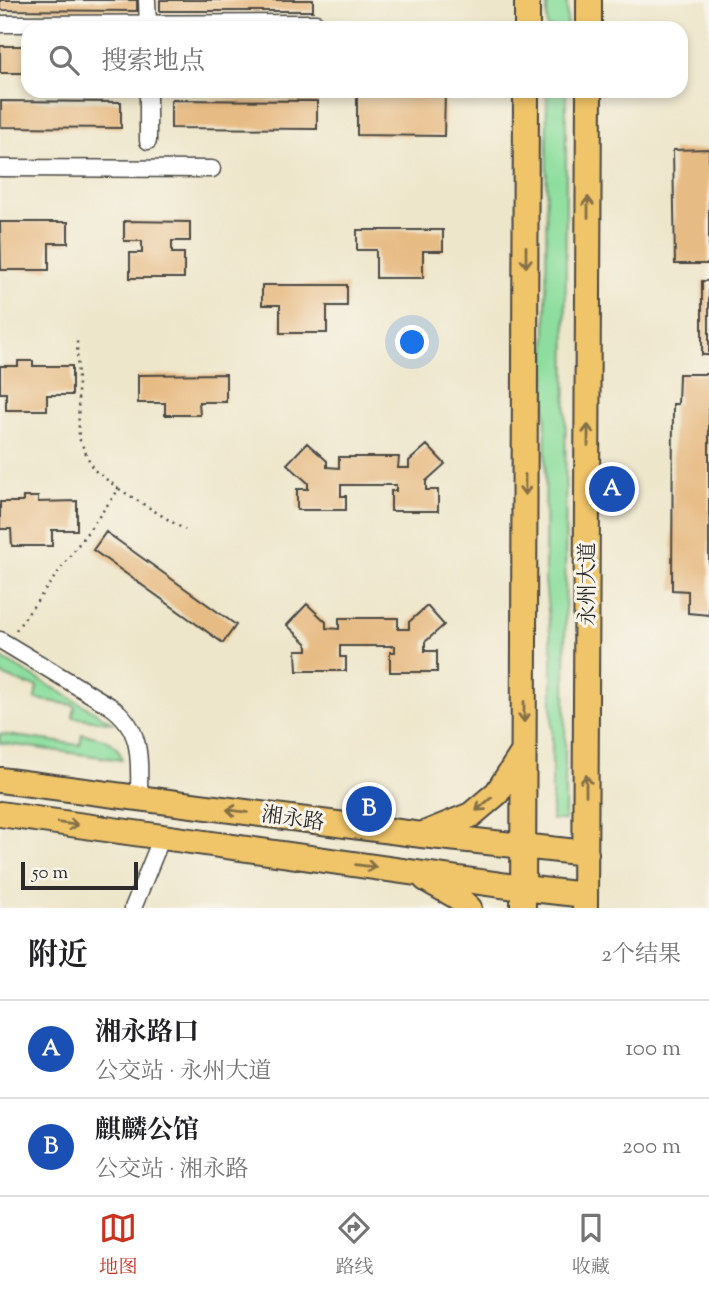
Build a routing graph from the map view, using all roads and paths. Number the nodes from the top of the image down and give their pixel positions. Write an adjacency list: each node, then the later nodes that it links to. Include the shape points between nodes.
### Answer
1 (148, 0): 4 (street)
2 (527, 0): 5 (main road)
3 (589, 0): 6 (main road)
4 (148, 21)
5 (527, 21)
6 (589, 21)
7 (0, 24): 8 (street)
8 (21, 24)
9 (148, 98): 12 (street)
10 (526, 98): 19 (main road, one-way to 19)
11 (589, 98): 27 (main road, 永州大道, one-way to 11)
12 (148, 141)
13 (0, 169): 14 (street)
14 (212, 169)
15 (77, 340): 16 (path, via 79,438 93,469)
16 (119, 489): 17 (path); 18 (path)
17 (185, 530)
18 (3, 642): 21 (street, via 126,719 138,752)
19 (524, 750): 24 (main road, one-way to 24, via 498,793 471,816); 26 (main road)
20 (0, 779): 21 (main road, 湘永路)
21 (139, 798): 23 (main road, 湘永路, one-way to 21)
22 (0, 814): 25 (main road, 湘永路, one-way to 25)
23 (332, 824): 24 (main road, 湘永路); 28 (main road)
24 (422, 835): 26 (main road, 湘永路)
25 (162, 837): 28 (main road, 湘永路); 32 (street)
26 (524, 846): 27 (main road, 湘永路); 30 (main road)
27 (586, 853): 31 (main road, 永州大道)
28 (327, 861): 29 (main road, 湘永路, one-way to 29)
29 (416, 873): 30 (main road, 湘永路); 33 (main road)
30 (523, 898): 31 (main road, 湘永路)
31 (585, 902)
32 (133, 908)
33 (469, 908)

